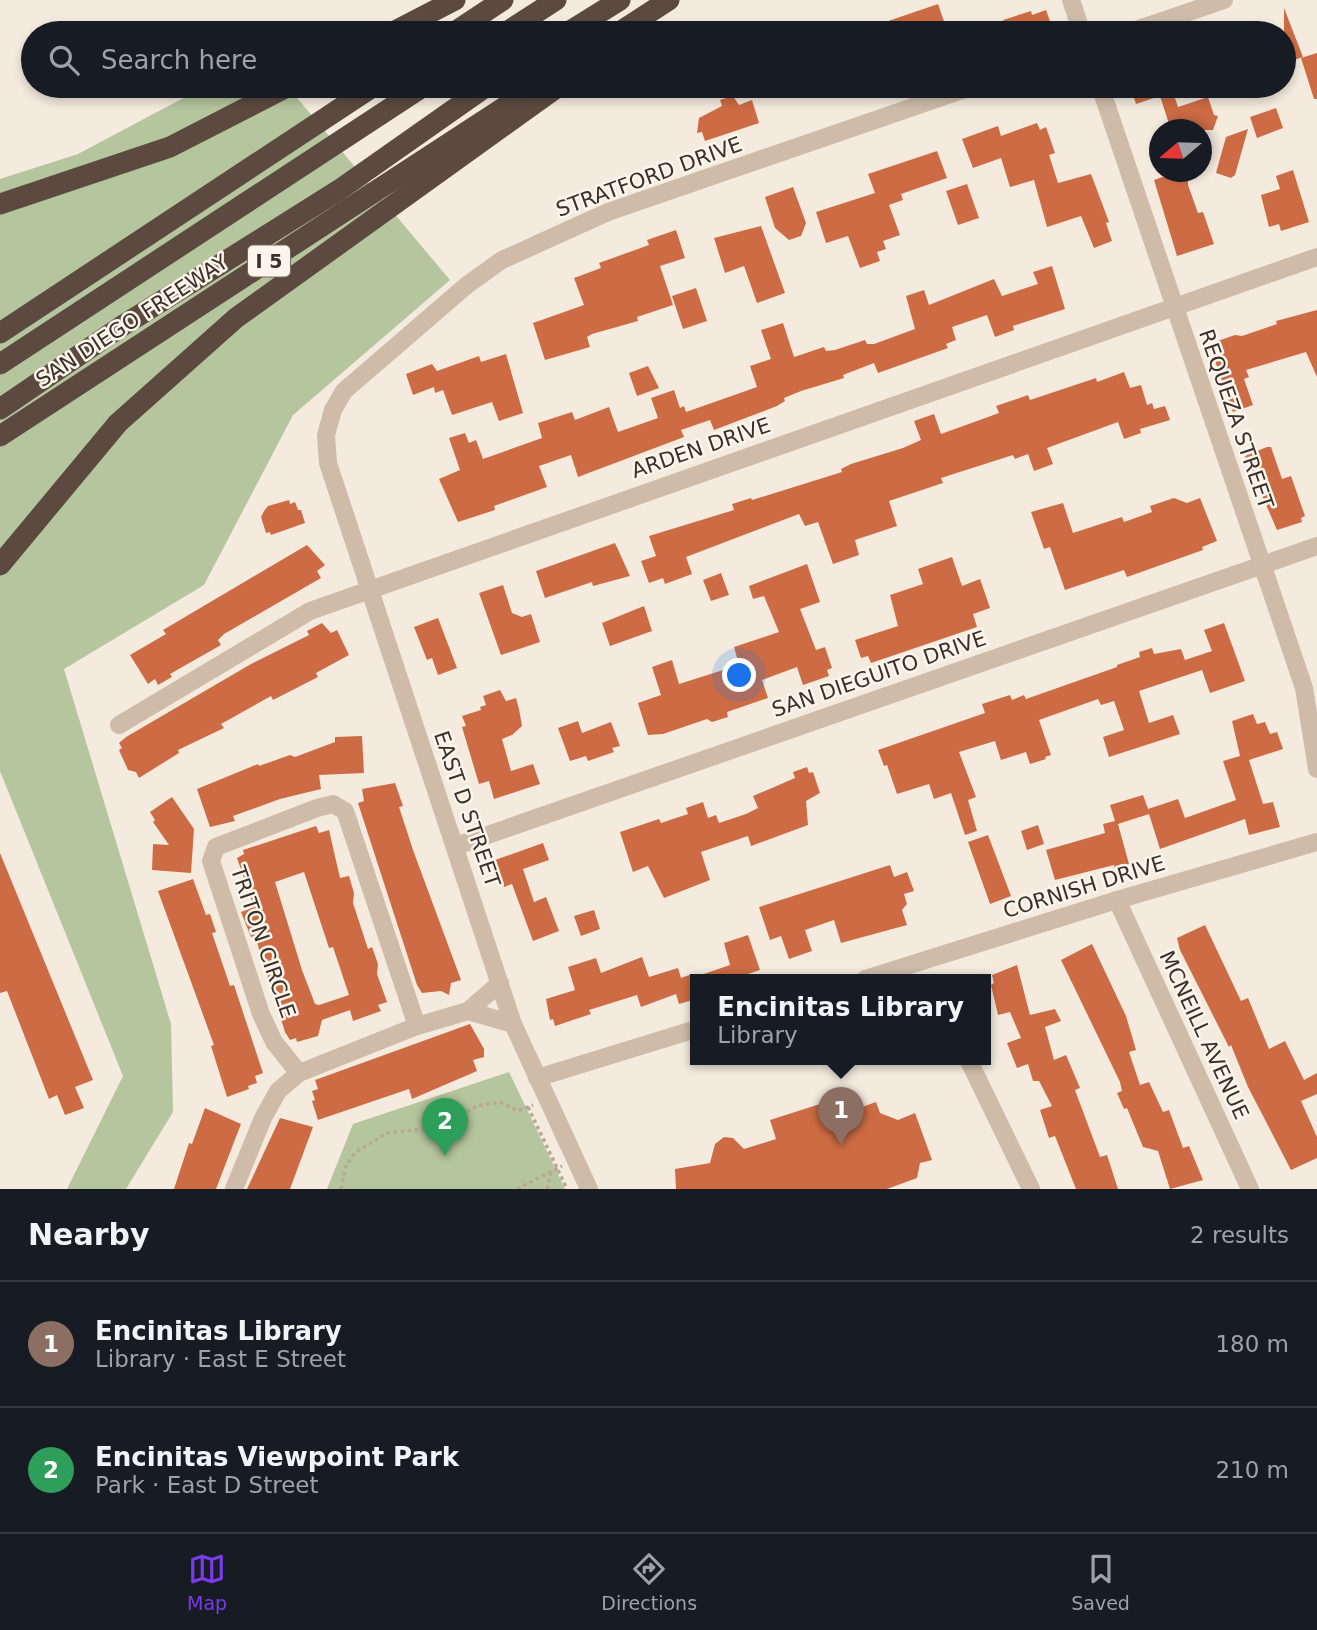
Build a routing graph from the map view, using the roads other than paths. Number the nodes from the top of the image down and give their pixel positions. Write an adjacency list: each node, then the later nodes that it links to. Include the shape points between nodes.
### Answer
1 (455, 0): 9 (highway)
2 (503, 0): 10 (highway)
3 (555, 0): 11 (highway)
4 (620, 0): 12 (highway)
5 (669, 0): 13 (highway)
6 (679, 0): 14 (highway)
7 (1071, 0): 15 (street)
8 (1224, 0): 16 (street)
9 (414, 21)
10 (471, 21)
11 (523, 21)
12 (586, 21)
13 (637, 21)
14 (649, 21)
15 (1078, 21)
16 (1162, 21)
17 (266, 98): 25 (highway, via 170,147)
18 (356, 98): 28 (highway)
19 (407, 98): 29 (highway)
20 (470, 98): 30 (highway, via 339,190 122,326)
21 (520, 98): 32 (highway, SAN DIEGO FREEWAY / I 5)
22 (542, 98): 34 (highway, via 236,318 118,424)
23 (939, 98): 31 (street, STRATFORD DRIVE, via 608,212 502,260 344,391)
24 (1104, 98): 27 (street, REQUEZA STREET)
25 (0, 204)
26 (1317, 257): 27 (street, ARDEN DRIVE)
27 (1173, 306): 35 (street, REQUEZA STREET); 36 (street, ARDEN DRIVE)
28 (0, 333)
29 (0, 363)
30 (0, 410)
31 (326, 435): 36 (street, EAST D STREET, via 328,463)
32 (0, 436)
33 (1317, 546): 35 (street, SAN DIEGUITO DRIVE)
34 (0, 565)
35 (1261, 565): 38 (street, REQUEZA STREET, via 1304,688); 40 (street, SAN DIEGUITO DRIVE)
36 (368, 589): 37 (street, ARDEN DRIVE, via 310,611); 40 (street, EAST D STREET)
37 (118, 725)
38 (1317, 769)
39 (1317, 842): 41 (street, CORNISH DRIVE)
40 (456, 846): 45 (street, EAST D STREET)
41 (1117, 900): 42 (street, CORNISH DRIVE); 56 (street, MCNEILL AVENUE)
42 (921, 962): 43 (street, CORNISH DRIVE); 44 (street)
43 (881, 974)
44 (927, 974)
45 (500, 983): 46 (street); 47 (street, EAST D STREET)
46 (468, 1011): 47 (street); 48 (street)
47 (513, 1024): 52 (street, EAST D STREET)
48 (417, 1026): 51 (street); 51 (street, TRITON CIRCLE, via 345,811 333,804 317,808 216,847 211,861 261,1014 274,1042)
49 (690, 1031): 52 (street)
50 (971, 1065): 55 (street)
51 (299, 1073): 53 (street, via 278,1090)
52 (537, 1078): 54 (street, EAST D STREET)
53 (234, 1189)
54 (589, 1189)
55 (1031, 1189)
56 (1250, 1189)

